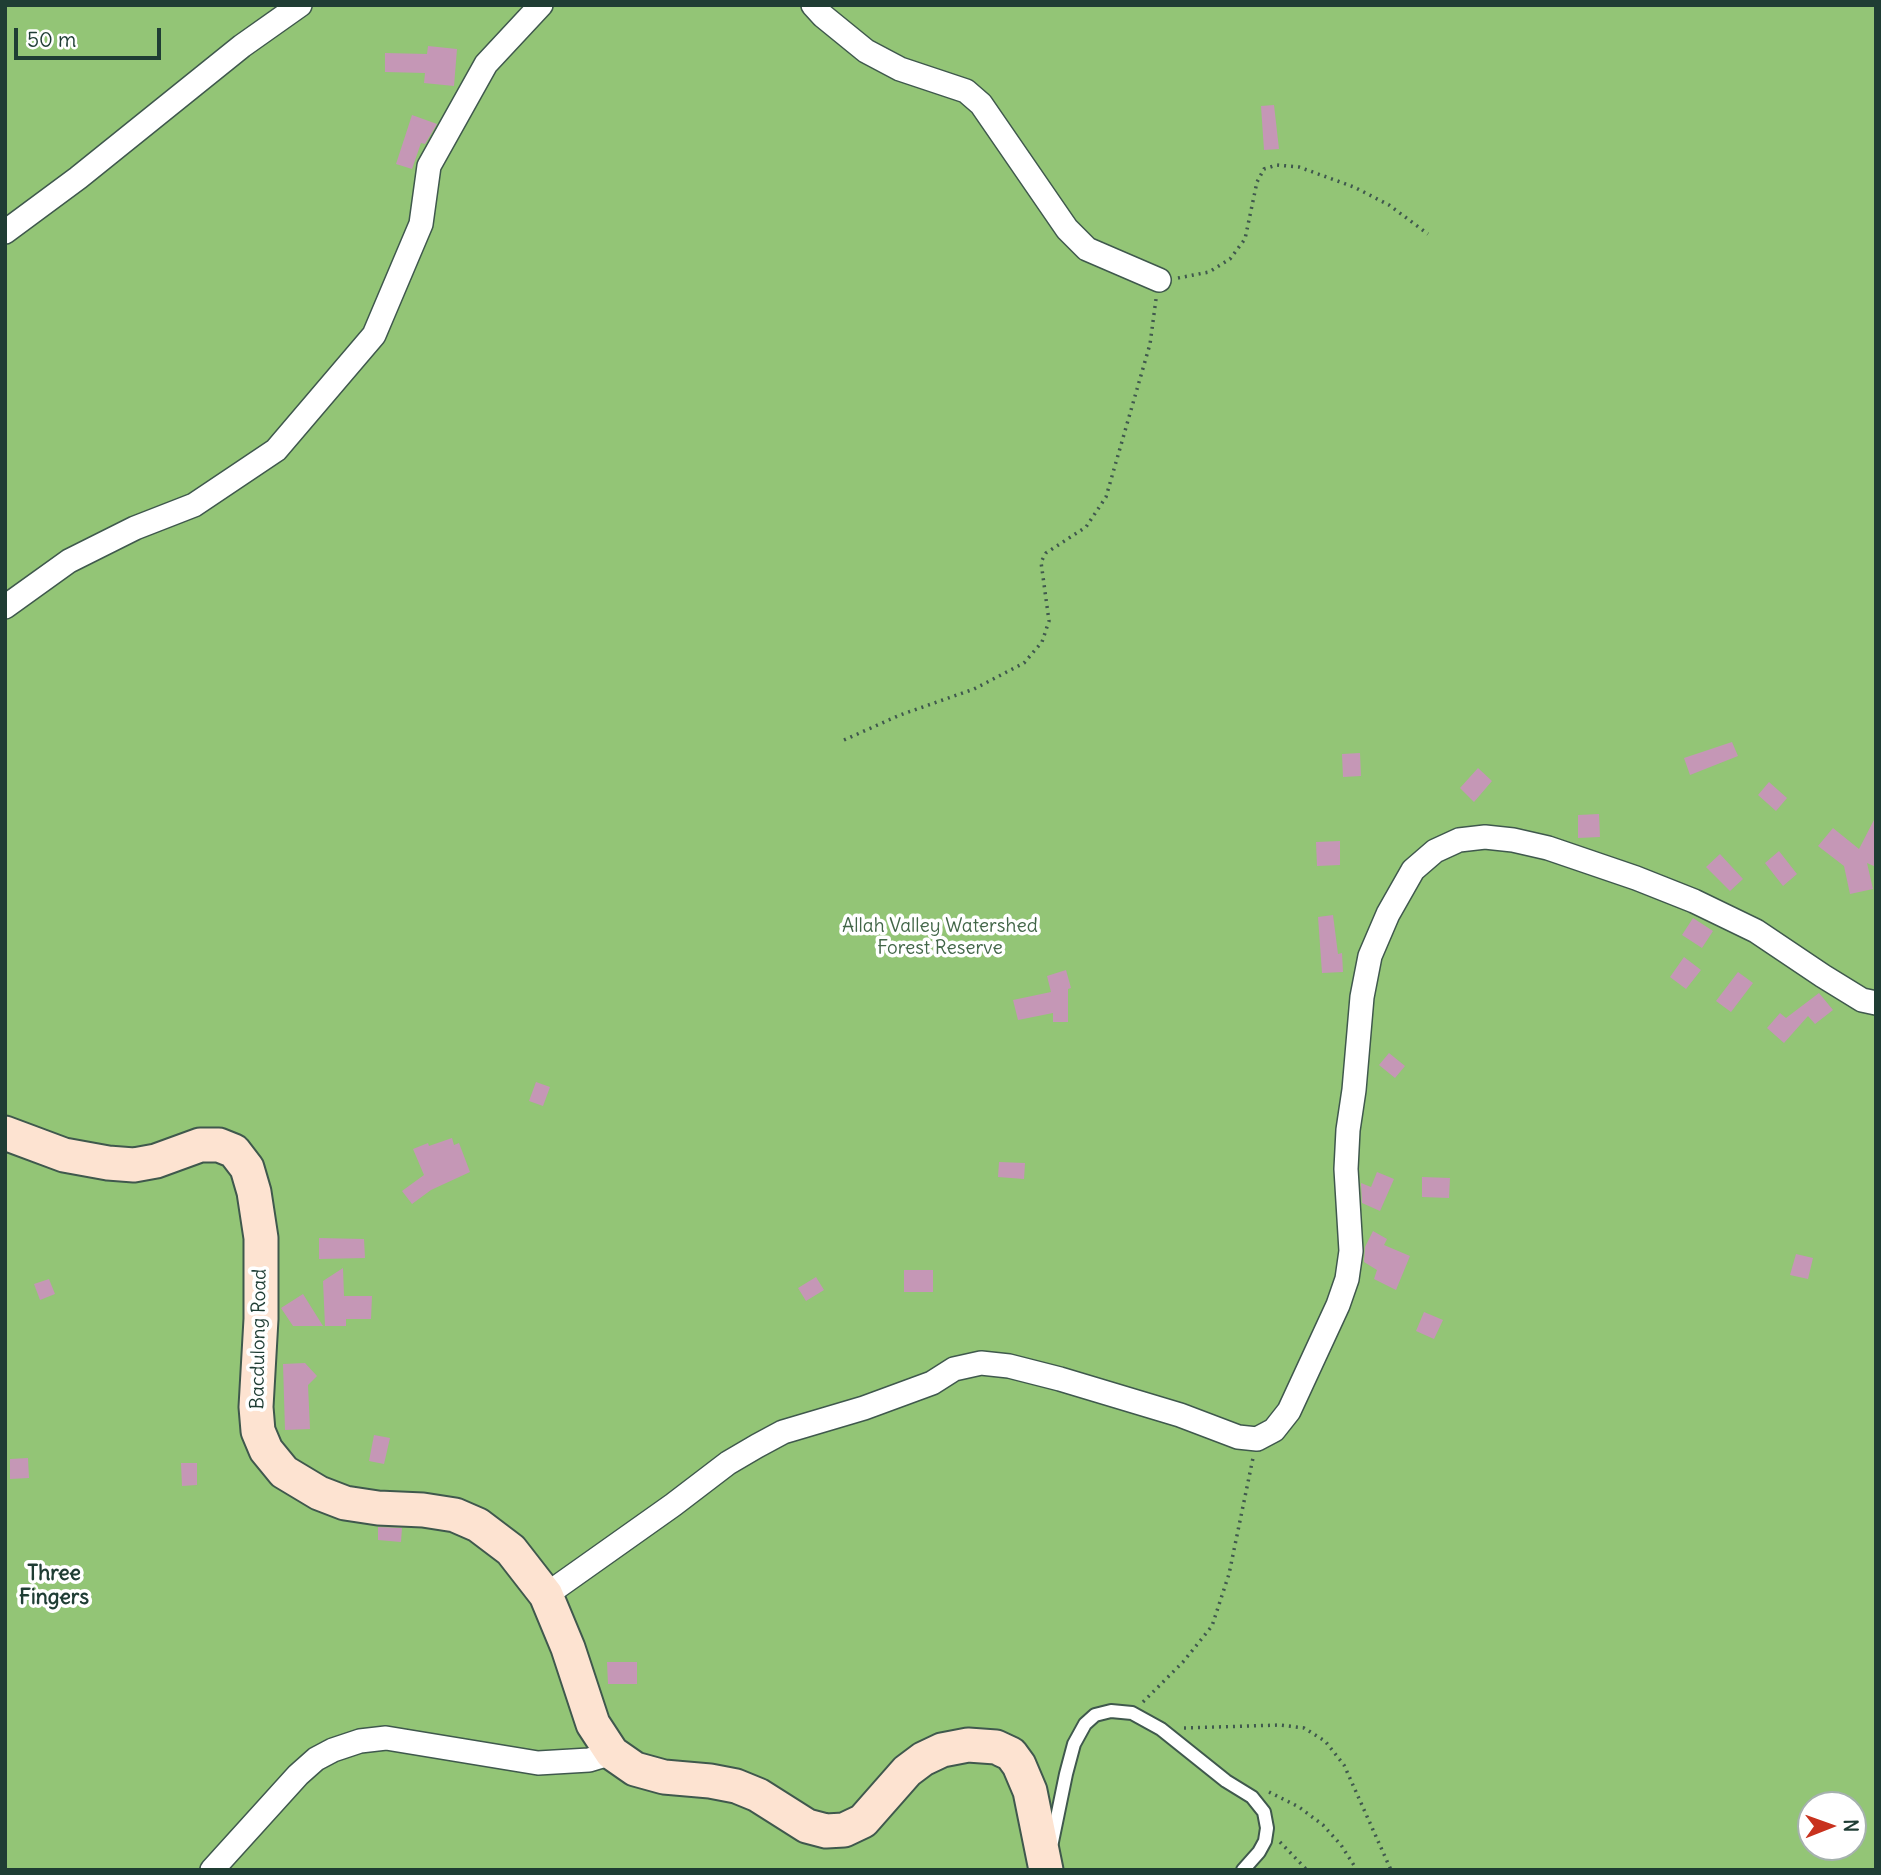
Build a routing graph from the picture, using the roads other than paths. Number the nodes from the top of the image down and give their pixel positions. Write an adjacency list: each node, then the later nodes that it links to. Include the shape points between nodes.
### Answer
1 (300, 5): 4 (street)
2 (541, 5): 6 (street, via 486,64 429,166 421,224 374,335 276,450 194,505 69,561)
3 (813, 5): 5 (street, via 866,51 900,69 966,91 981,104 1067,229 1087,248)
4 (5, 232)
5 (1159, 279)
6 (5, 607)
7 (1876, 1003): 9 (street, via 1862,1000 1756,931 1636,878 1513,840 1459,840 1435,851 1413,870 1370,956 1348,1130 1351,1251 1347,1279 1289,1411 1274,1430 1257,1438 1238,1437 1180,1415 1009,1366 981,1363 954,1369 932,1382 783,1432 757,1446)
8 (5, 1133): 9 (street, Bacdulong Road, via 64,1155 107,1163 156,1161 201,1145 234,1151 247,1168 261,1238 256,1407 266,1450 284,1472 345,1503 423,1510 478,1525 511,1550)
9 (546, 1595): 10 (street, Bacdulong Road, via 593,1724)
10 (612, 1753): 11 (street, via 589,1760 538,1763 386,1738 359,1741 333,1750 307,1767); 12 (street, Bacdulong Road, via 635,1769 664,1777 736,1786 807,1826 826,1831 844,1830 863,1821 923,1759 968,1745 996,1747 1011,1754 1030,1791)
11 (212, 1870)
12 (1047, 1870): 13 (lane, via 1074,1744 1085,1724 1096,1715 1111,1712 1132,1713 1161,1729 1252,1797 1264,1812 1267,1828 1259,1852)
13 (1243, 1870)

